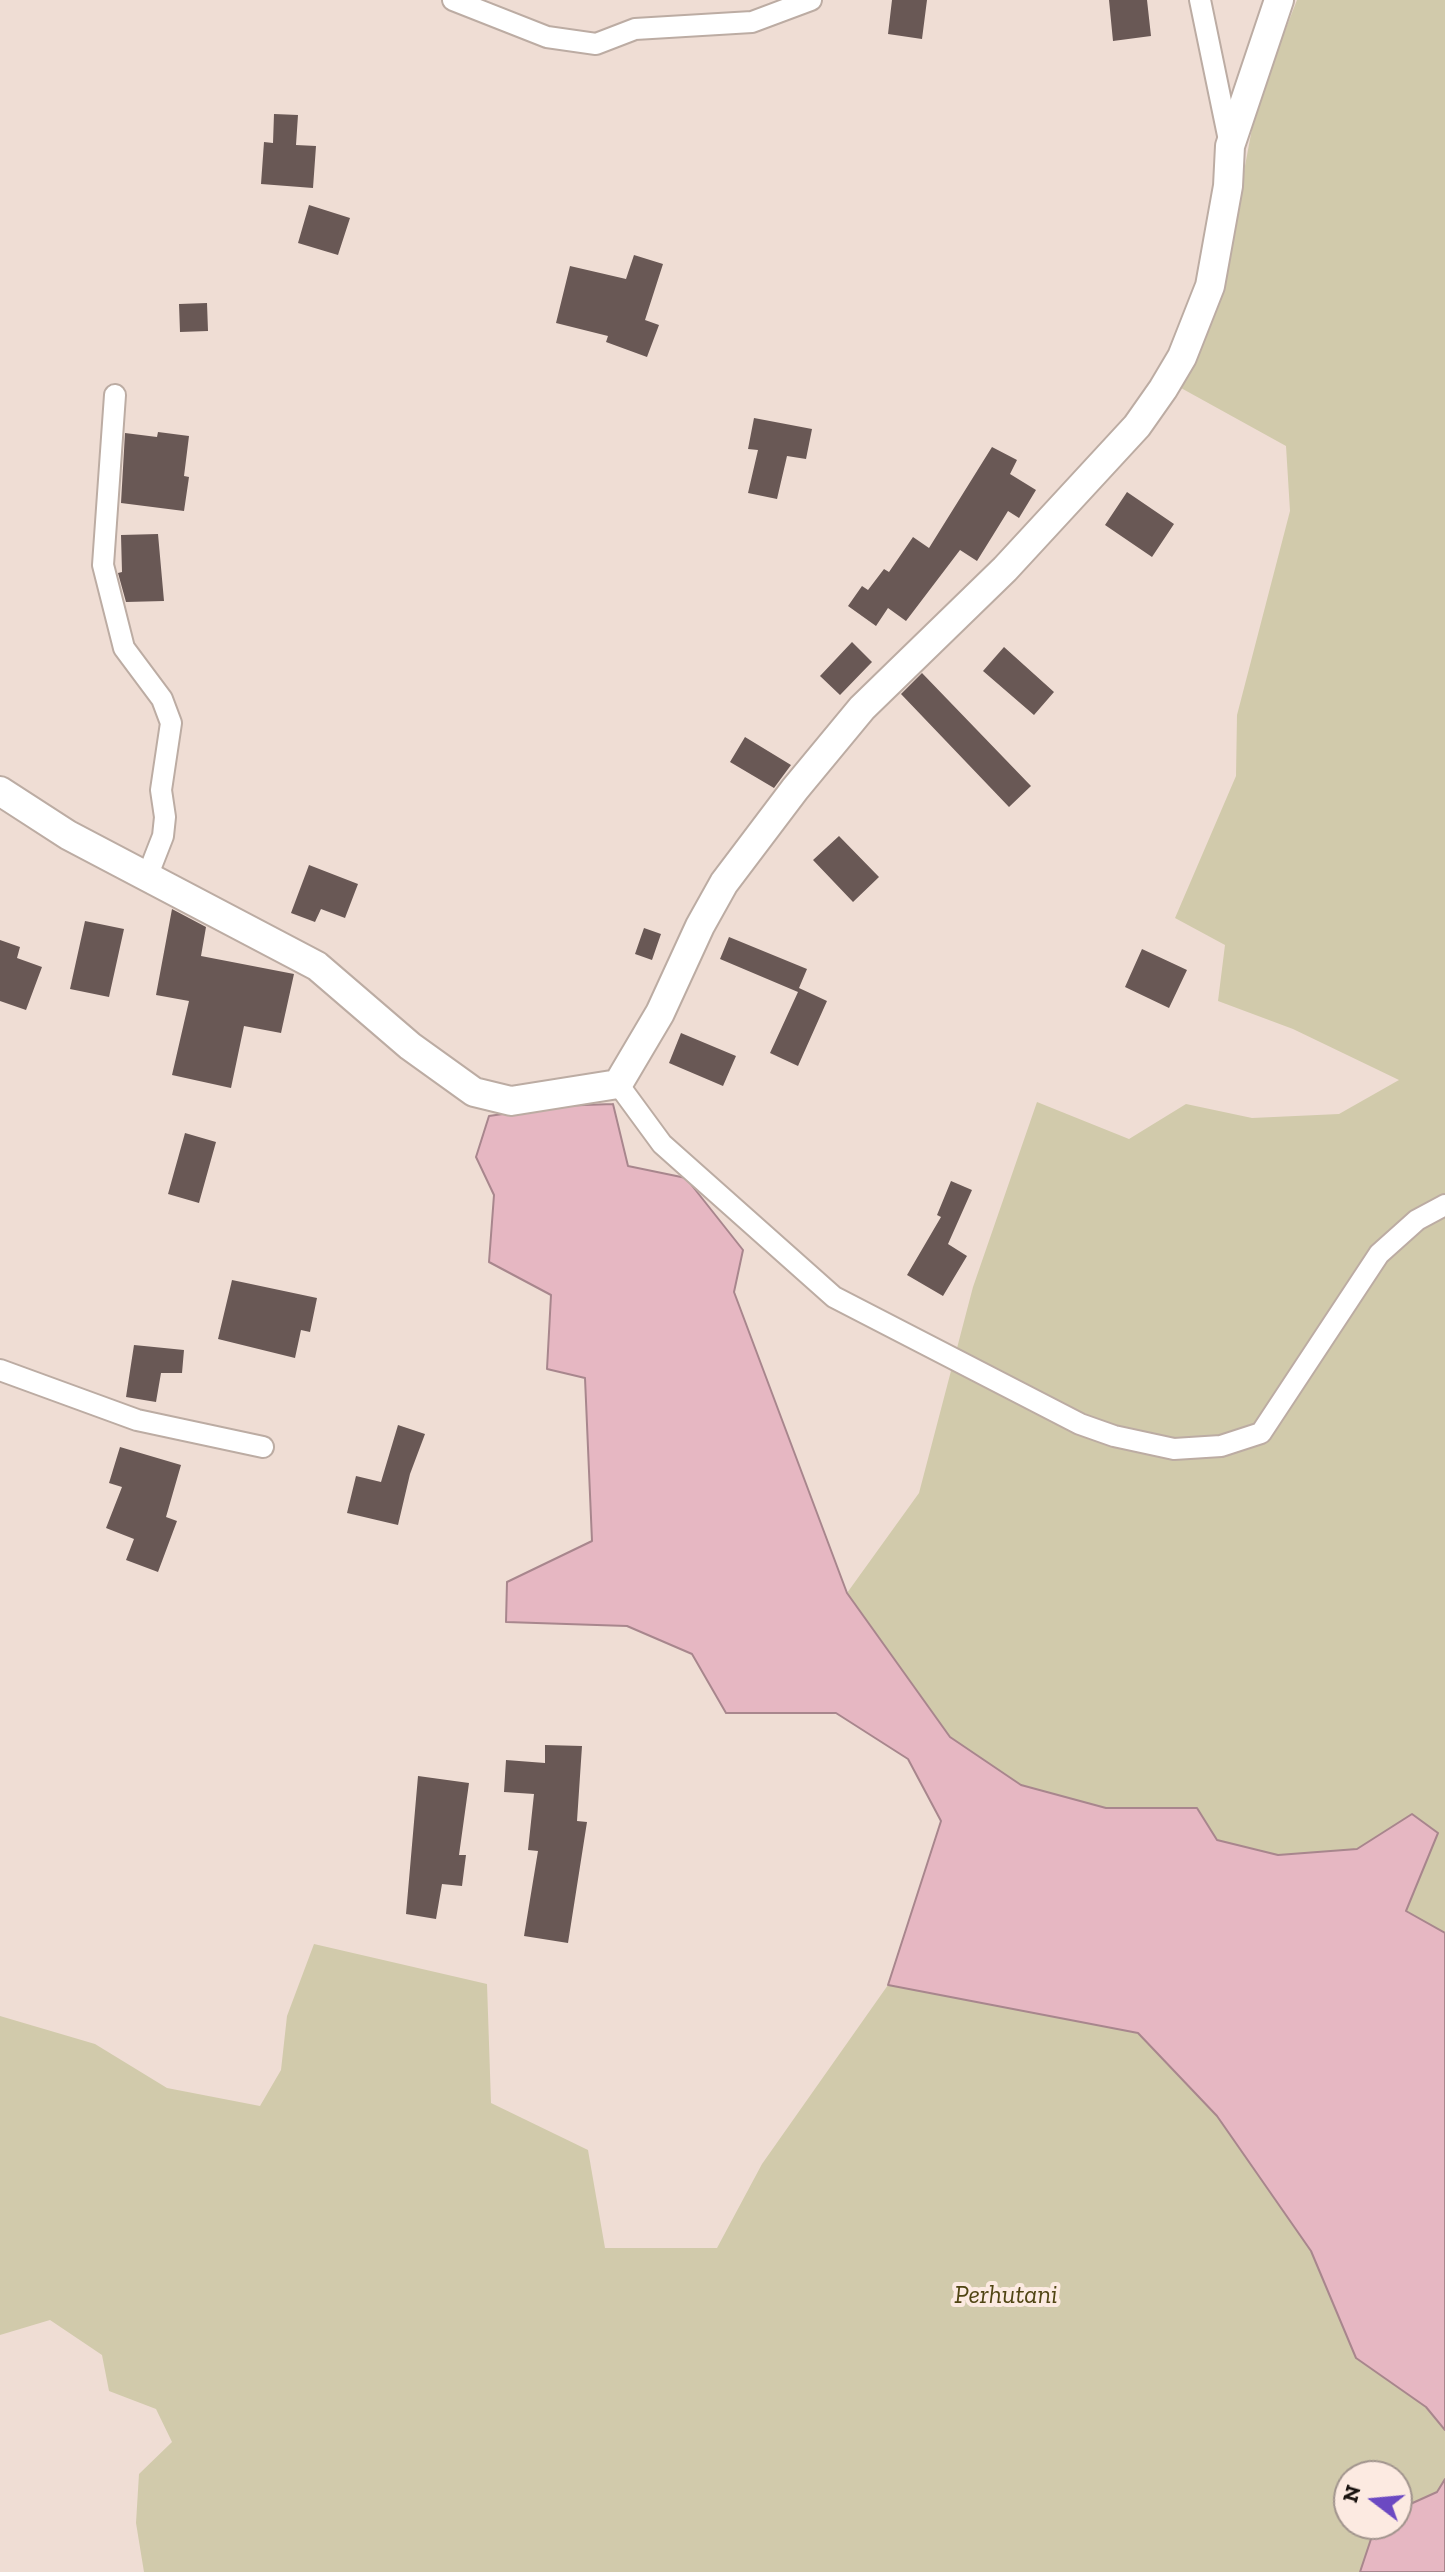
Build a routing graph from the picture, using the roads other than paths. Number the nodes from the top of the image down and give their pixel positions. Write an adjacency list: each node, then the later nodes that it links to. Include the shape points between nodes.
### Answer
1 (453, 0): 2 (street, via 547,37 585,44 635,29 752,22)
2 (811, 0)
3 (1200, 0): 5 (street)
4 (1279, 0): 5 (main road)
5 (1230, 146): 9 (main road, via 1210,286 1182,357 1163,389 1137,426 1025,547 862,708 803,778 724,883 660,1013)
6 (115, 395): 8 (street, via 103,565 124,648 162,699 171,723 161,790 163,836)
7 (0, 791): 8 (main road)
8 (147, 877): 9 (main road, via 317,966 410,1046 474,1092 511,1101)
9 (618, 1084): 10 (street, via 662,1144 834,1297 1080,1424 1174,1449 1221,1446 1261,1433 1379,1254 1417,1220)
10 (1445, 1205)
11 (0, 1370): 12 (street, via 137,1420)
12 (263, 1447)

